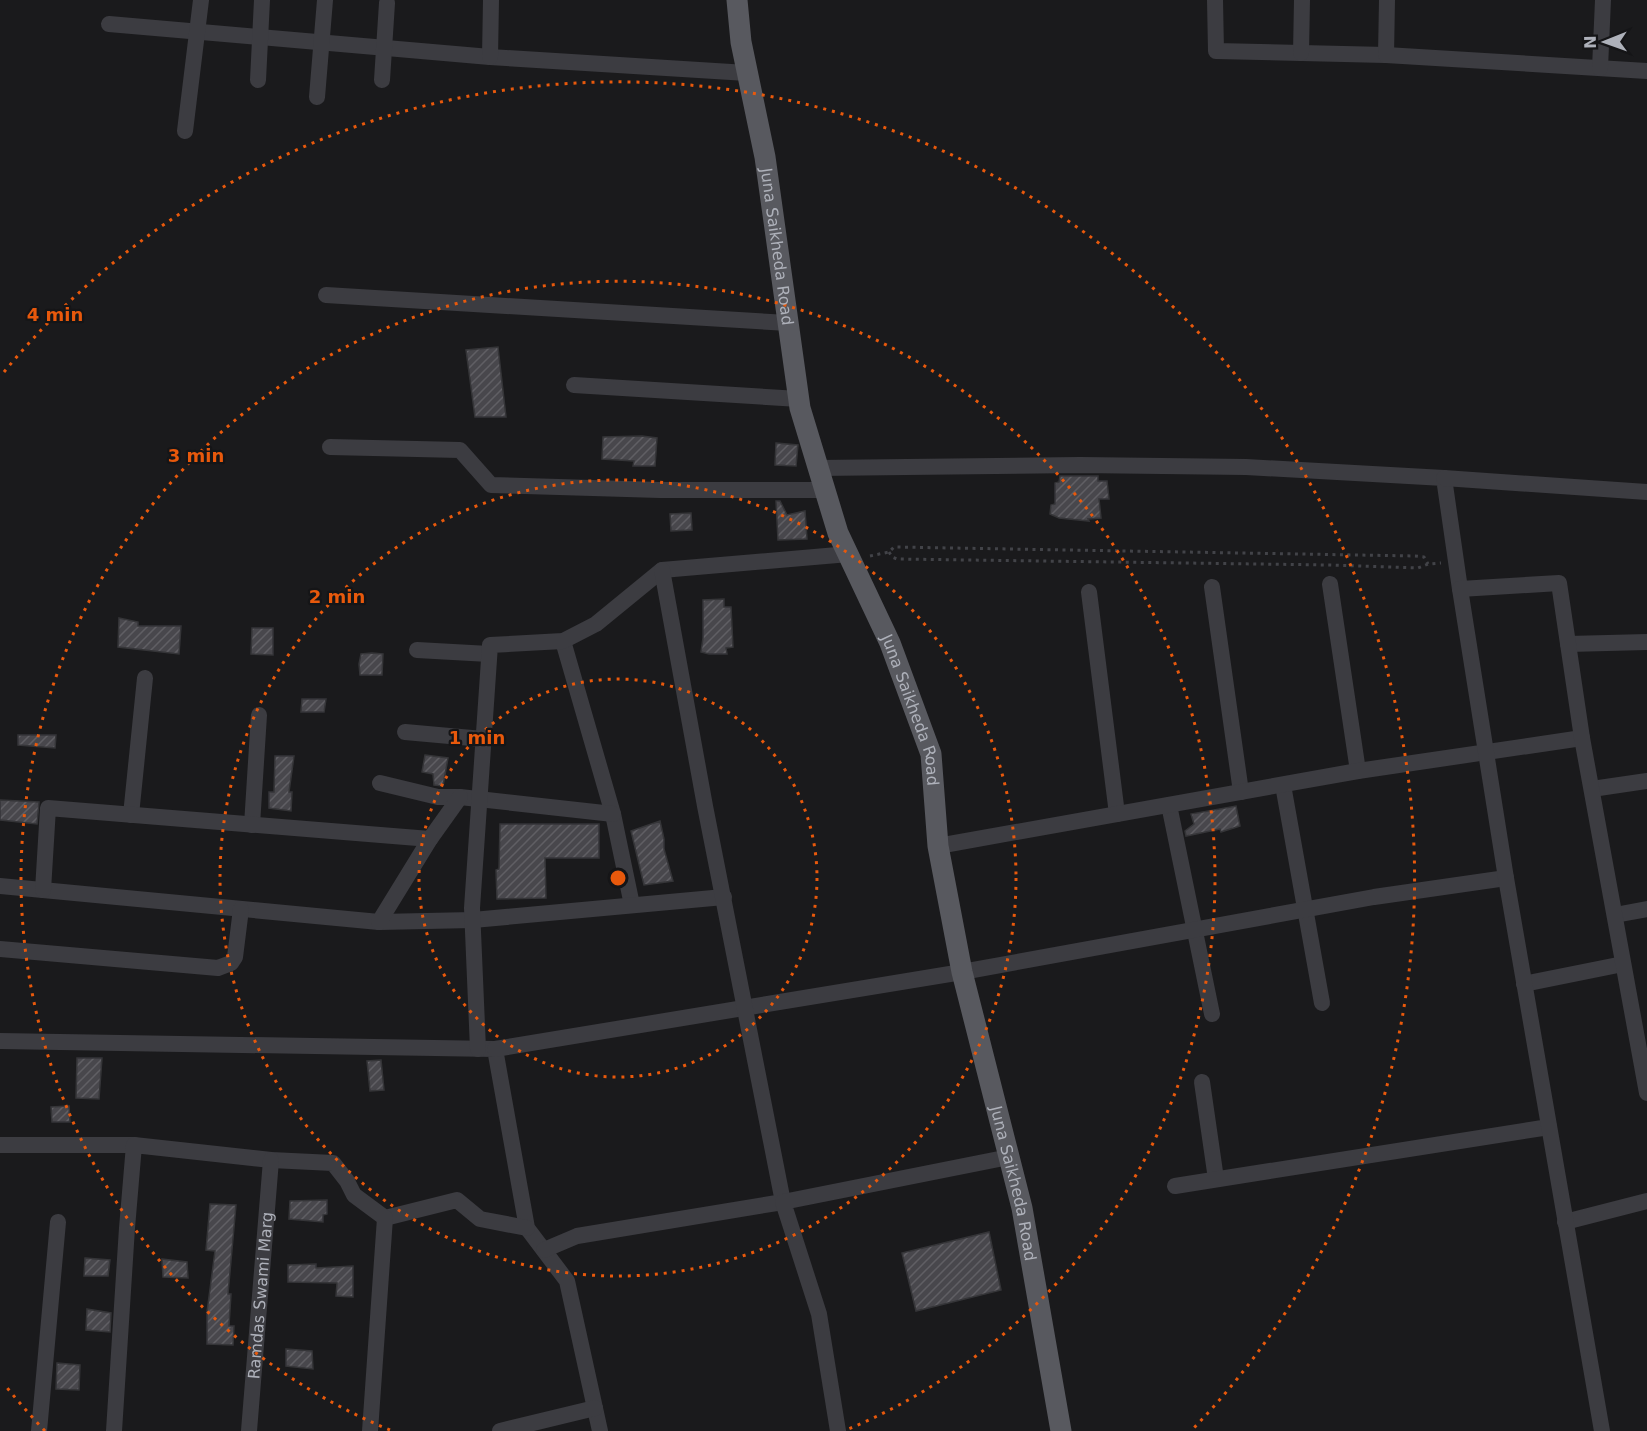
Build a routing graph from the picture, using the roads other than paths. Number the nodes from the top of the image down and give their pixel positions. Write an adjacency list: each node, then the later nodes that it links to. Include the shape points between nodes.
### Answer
1 (201, 0): 12 (street)
2 (262, 0): 13 (street)
3 (325, 0): 14 (street)
4 (491, 0): 18 (street)
5 (737, 0): 21 (main road, Juna Saikheda Road)
6 (1215, 0): 16 (street, via 1216,51)
7 (1302, 0): 16 (street)
8 (1387, 0): 17 (street)
9 (1603, 0): 19 (street)
10 (387, 3): 15 (street)
11 (109, 24): 12 (street)
12 (197, 32): 13 (street); 25 (street)
13 (260, 38): 14 (street); 22 (street)
14 (321, 43): 15 (street); 24 (street)
15 (384, 49): 18 (street); 23 (street)
16 (1301, 53): 17 (street)
17 (1386, 55): 19 (street)
18 (490, 57): 21 (street)
19 (1600, 68): 20 (street)
20 (1647, 71)
21 (747, 73): 27 (main road, Juna Saikheda Road, via 765,157)
22 (258, 80)
23 (382, 80)
24 (317, 97)
25 (185, 131)
26 (326, 295): 27 (street)
27 (788, 323): 29 (main road, Juna Saikheda Road)
28 (574, 385): 29 (street)
29 (799, 399): 31 (main road, Juna Saikheda Road)
30 (330, 447): 33 (street, via 460,450 491,485)
31 (818, 468): 32 (street, via 1246,467); 33 (main road, Juna Saikheda Road)
32 (1444, 478): 34 (street); 39 (street)
33 (825, 490): 35 (main road, Juna Saikheda Road)
34 (1647, 492)
35 (850, 557): 36 (street); 66 (main road, Juna Saikheda Road, via 890,643 931,754)
36 (662, 570): 41 (street, via 596,624); 70 (street)
37 (1330, 584): 52 (street)
38 (1212, 587): 57 (street)
39 (1460, 589): 43 (street, via 1559,584); 51 (street)
40 (1089, 592): 62 (street)
41 (563, 641): 45 (street, via 490,645); 61 (street)
42 (1647, 642): 43 (street)
43 (1568, 644): 49 (street)
44 (417, 650): 45 (street)
45 (489, 654): 50 (street)
46 (146, 678): 63 (street)
47 (259, 715): 64 (street)
48 (405, 732): 50 (street)
49 (1582, 738): 51 (street); 56 (street)
50 (483, 739): 59 (street)
51 (1487, 753): 52 (street); 67 (street)
52 (1358, 771): 55 (street)
53 (1647, 781): 56 (street)
54 (380, 783): 58 (street, via 438,797)
55 (1283, 785): 57 (street); 74 (street)
56 (1592, 789): 75 (street)
57 (1241, 792): 60 (street)
58 (460, 797): 59 (street); 65 (street)
59 (480, 799): 61 (street); 76 (street)
60 (1169, 805): 62 (street); 78 (street)
61 (613, 814): 71 (street)
62 (1117, 814): 66 (street)
63 (130, 815): 64 (street); 69 (street, via 48,808)
64 (252, 825): 65 (street)
65 (430, 839): 77 (street)
66 (938, 846): 81 (main road, Juna Saikheda Road)
67 (1506, 878): 74 (street); 82 (street)
68 (0, 886): 69 (street)
69 (43, 890): 72 (street)
70 (723, 897): 71 (street); 84 (street)
71 (632, 905): 76 (street)
72 (242, 909): 77 (street); 79 (street, via 235,957 218,968)
73 (1647, 909): 75 (street)
74 (1305, 910): 78 (street); 83 (street)
75 (1616, 915): 80 (street)
76 (473, 920): 77 (street); 88 (street)
77 (379, 922)
78 (1195, 930): 81 (street); 85 (street)
79 (0, 949)
80 (1623, 964): 82 (street); 86 (street)
81 (962, 972): 84 (street); 95 (main road, Juna Saikheda Road)
82 (1524, 984): 92 (street)
83 (1322, 1003)
84 (746, 1008): 89 (street); 100 (street)
85 (1212, 1014)
86 (1642, 1040): 91 (street)
87 (0, 1041): 88 (street)
88 (478, 1049): 89 (street)
89 (495, 1049): 104 (street)
90 (1202, 1082): 97 (street)
91 (1647, 1093)
92 (1549, 1126): 97 (street); 103 (street)
93 (0, 1145): 94 (street)
94 (134, 1146): 96 (street); 108 (street)
95 (1009, 1157): 100 (street); 114 (main road, Juna Saikheda Road, via 1022,1208)
96 (271, 1160): 101 (street, via 333,1163 354,1195); 109 (street, Ramdas Swami Marg)
97 (1216, 1179): 98 (street)
98 (1175, 1186)
99 (1647, 1201): 103 (street)
100 (783, 1202): 105 (street, via 577,1236); 113 (street, via 819,1314)
101 (385, 1218): 104 (street, via 457,1200 480,1219); 110 (street)
102 (58, 1222): 107 (street)
103 (1565, 1222): 115 (street)
104 (527, 1228): 105 (street)
105 (544, 1250): 106 (street, via 567,1281)
106 (595, 1408): 111 (street); 112 (street)
107 (39, 1431)
108 (114, 1431)
109 (249, 1431)
110 (370, 1431)
111 (500, 1431)
112 (600, 1431)
113 (838, 1431)
114 (1060, 1431)
115 (1602, 1431)

